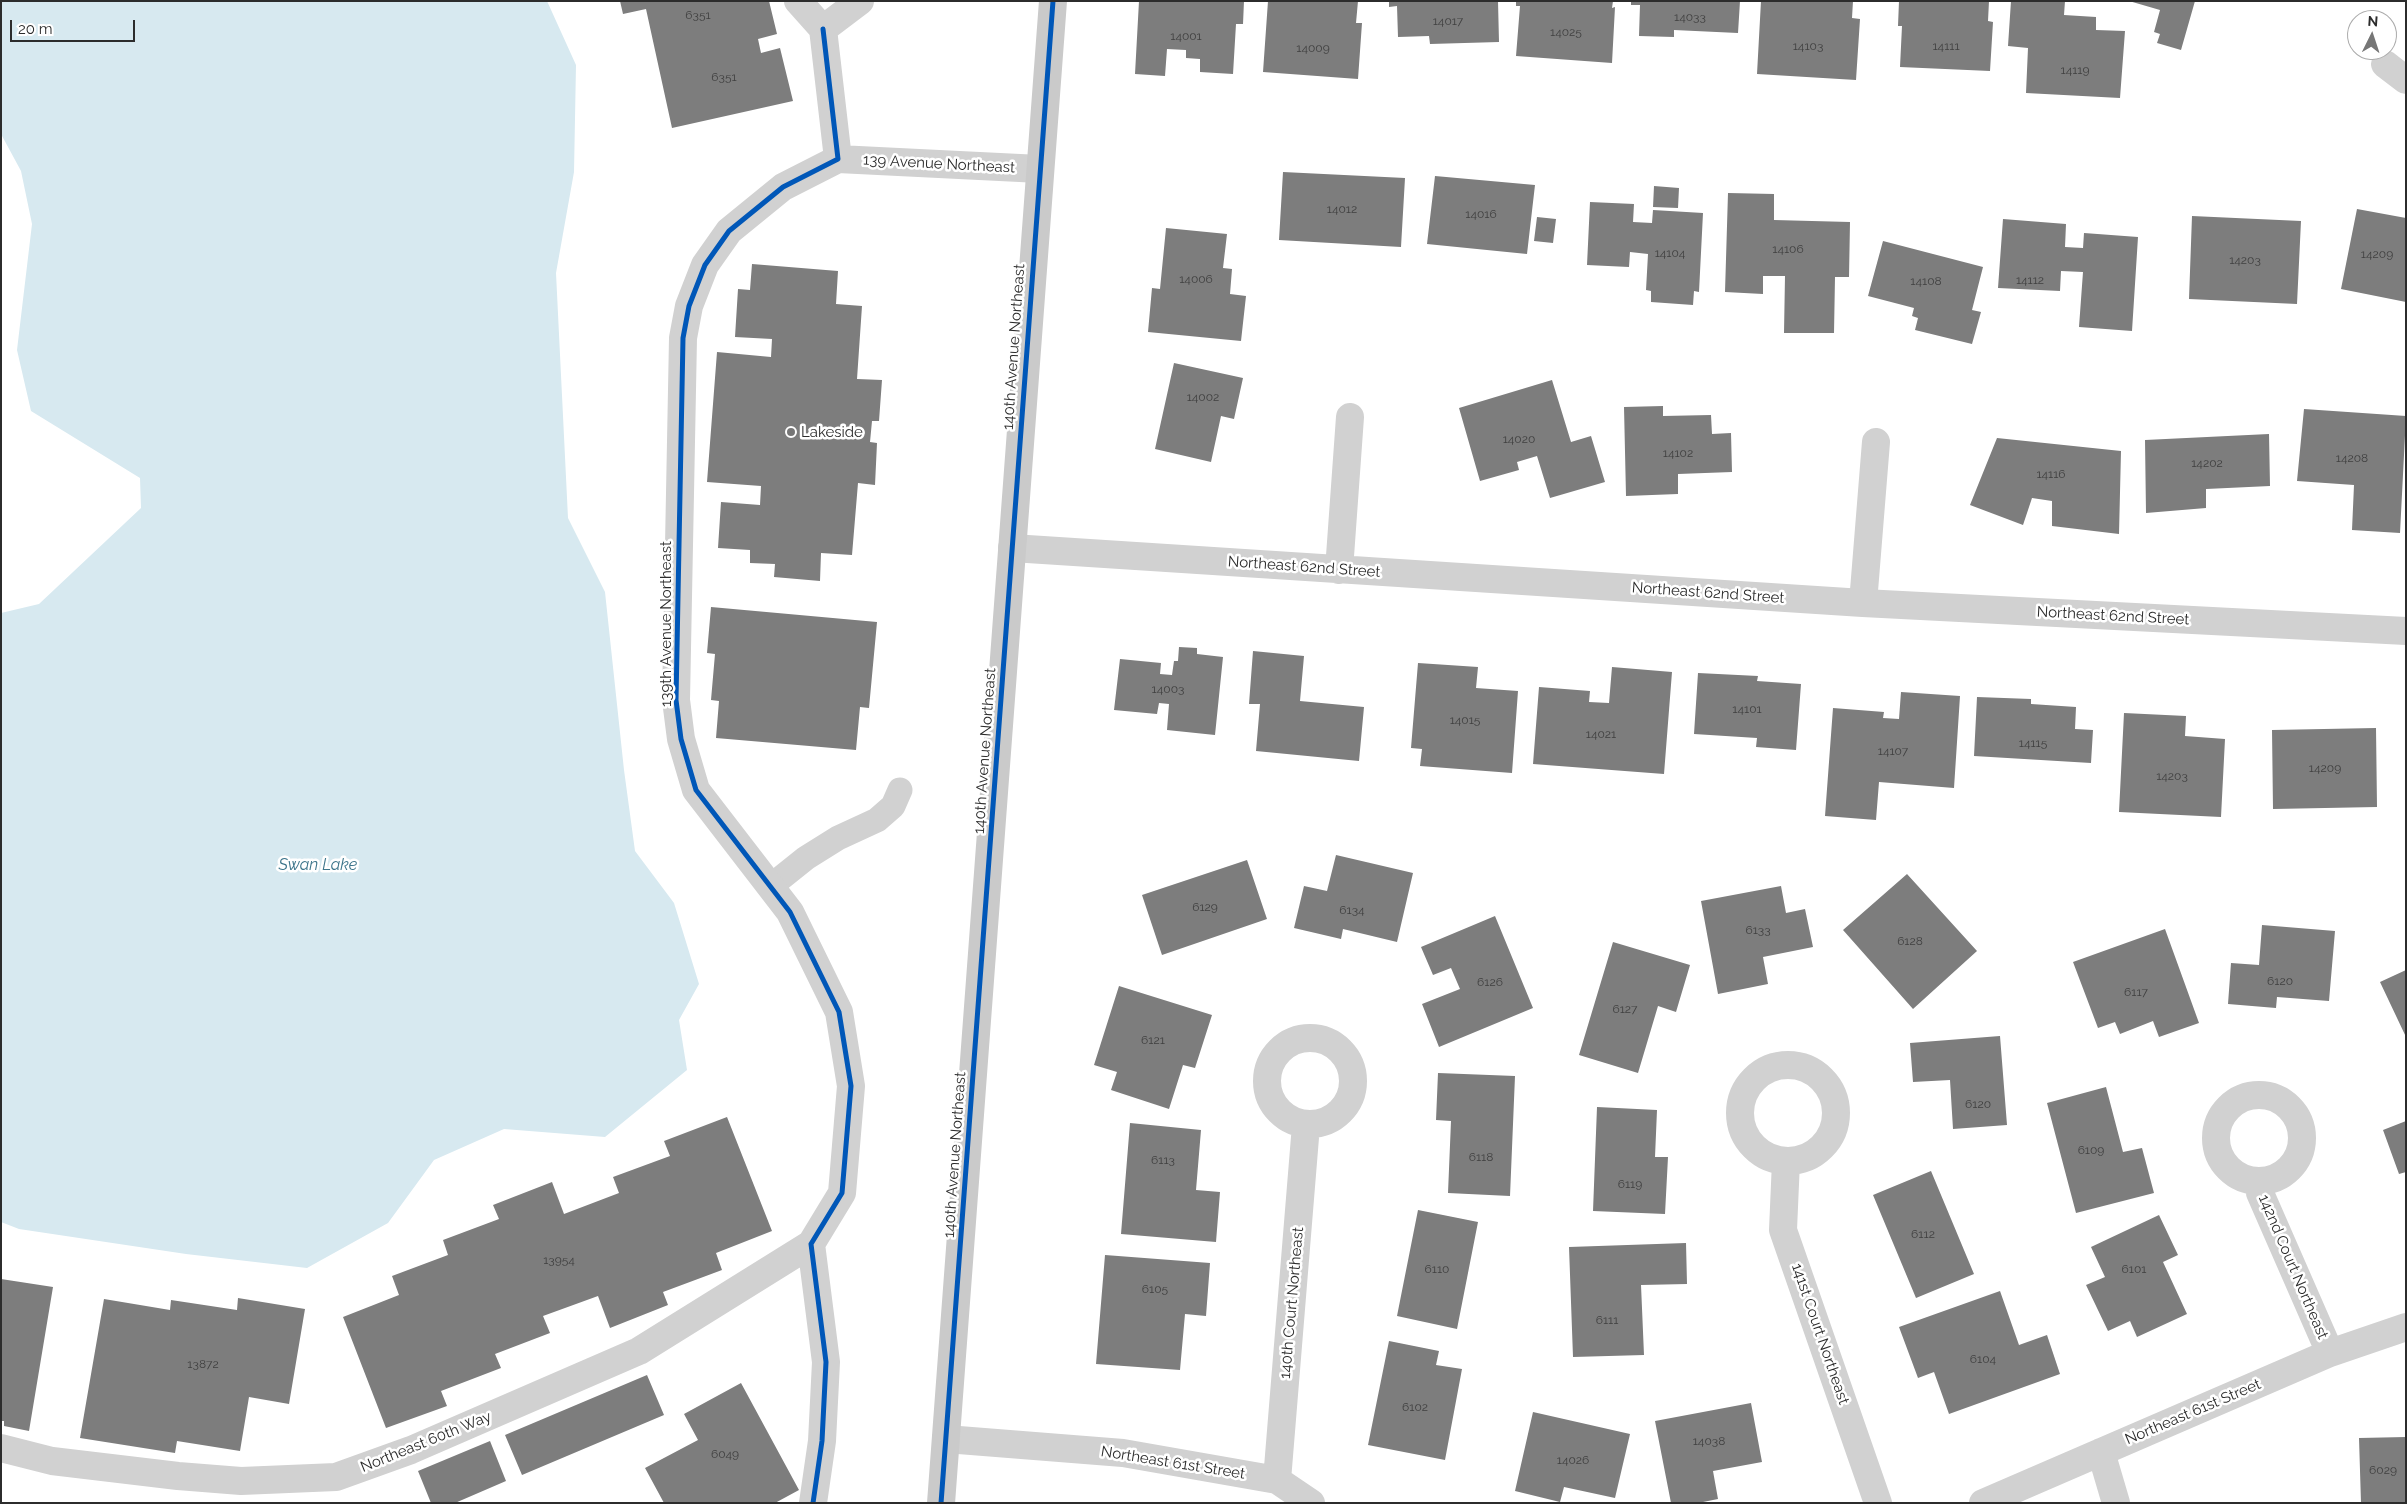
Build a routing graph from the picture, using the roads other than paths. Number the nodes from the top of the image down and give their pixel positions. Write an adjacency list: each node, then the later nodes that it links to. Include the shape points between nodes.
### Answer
1 (798, 1): 4 (street)
2 (860, 1): 4 (street)
3 (1053, 1): 6 (street, 140th Avenue Northeast)
4 (823, 30): 5 (street)
5 (838, 159): 6 (street, 139 Avenue Northeast); 14 (street, 139th Avenue Northeast, via 783,187 729,231 705,265 689,306 683,338 676,700 681,739 696,790)
6 (1040, 170): 9 (street, 140th Avenue Northeast)
7 (1350, 417): 10 (street)
8 (1876, 442): 11 (street)
9 (1012, 548): 10 (street, Northeast 62nd Street); 21 (street, 140th Avenue Northeast)
10 (1339, 570): 11 (street, Northeast 62nd Street)
11 (1863, 603): 12 (street, Northeast 62nd Street)
12 (2406, 631)
13 (900, 790): 14 (lane, via 893,806 877,820 838,838)
14 (771, 886): 18 (street, 139th Avenue Northeast, via 790,912 839,1012 851,1086 842,1193)
15 (1306, 1125): 24 (street, 140th Court Northeast)
16 (1786, 1161): 28 (street, 141st Court Northeast, via 1784,1230)
17 (2260, 1182): 20 (street, 142nd Court Northeast, via 2260,1192)
18 (811, 1244): 22 (street, Northeast 60th Way, via 639,1351 411,1450 336,1477 241,1481 178,1476 52,1461); 26 (street, via 826,1362 822,1441)
19 (2406, 1327): 20 (street, Northeast 61st Street)
20 (2330, 1353): 23 (street, Northeast 61st Street)
21 (946, 1439): 24 (street, Northeast 61st Street, via 1123,1453); 27 (street, 140th Avenue Northeast)
22 (1, 1448)
23 (2101, 1452): 29 (street, Northeast 61st Street); 30 (street)
24 (1277, 1480): 25 (street, Northeast 61st Street)
25 (1307, 1502)
26 (813, 1503)
27 (941, 1503)
28 (1878, 1503)
29 (1983, 1503)
30 (2116, 1503)

